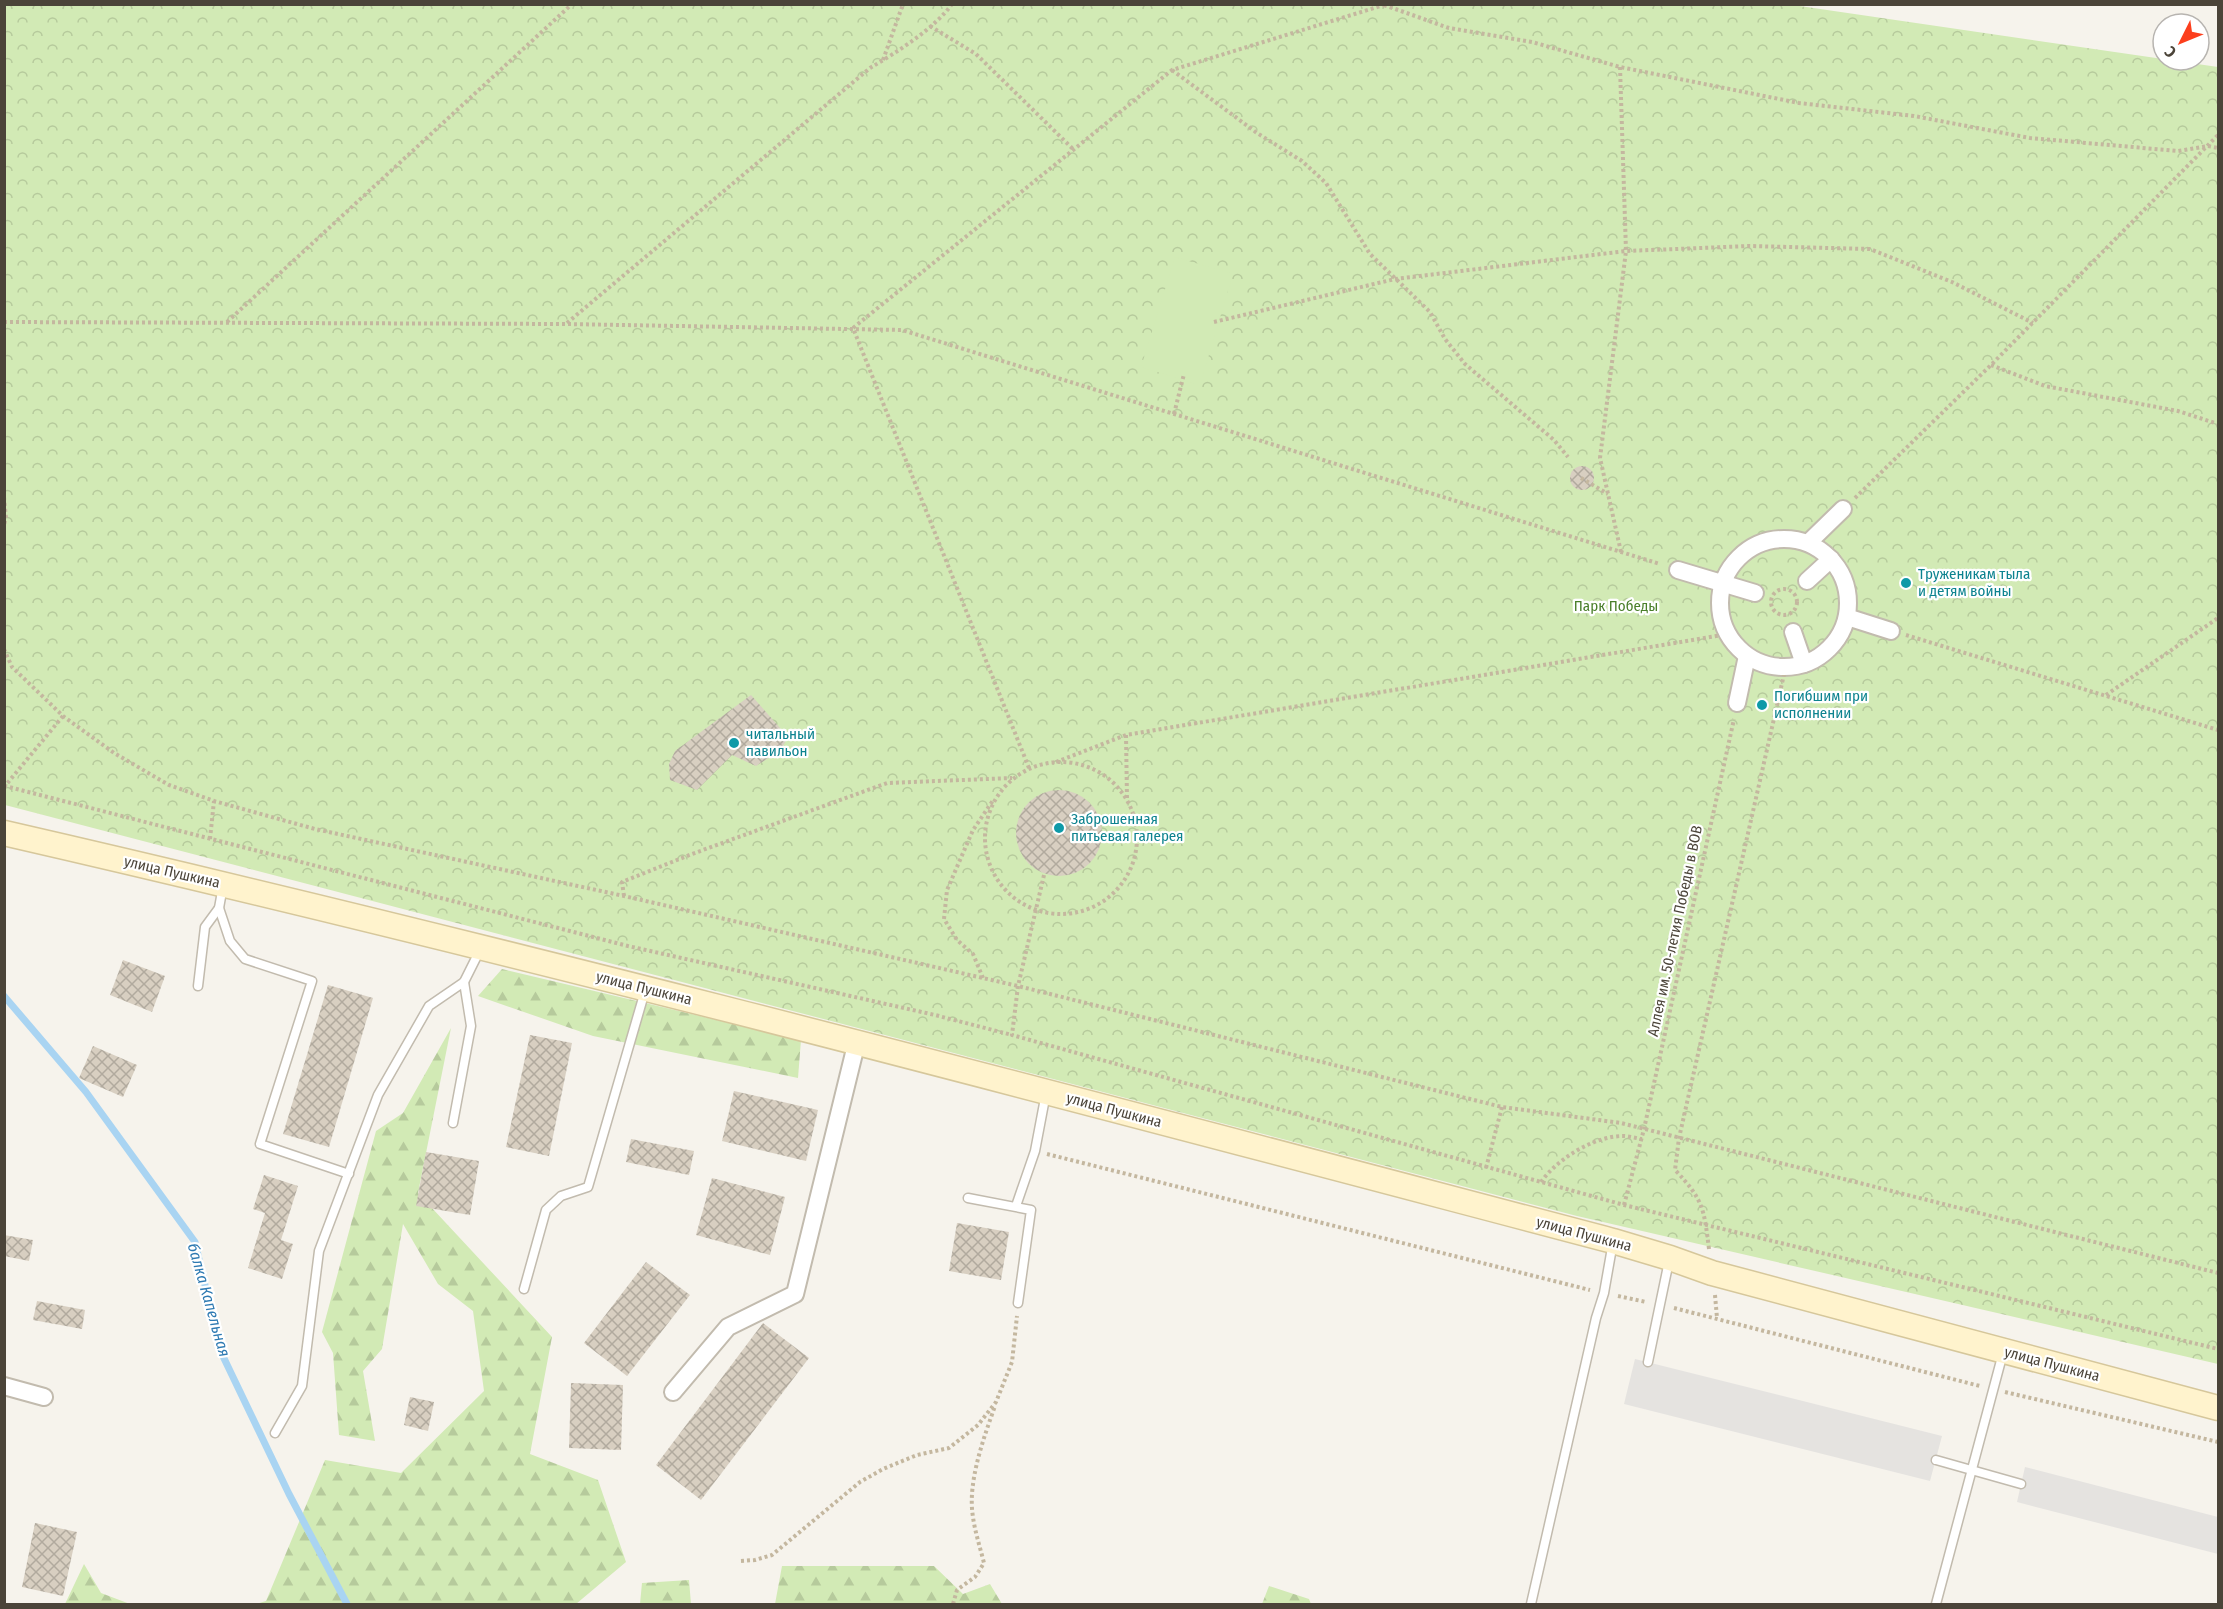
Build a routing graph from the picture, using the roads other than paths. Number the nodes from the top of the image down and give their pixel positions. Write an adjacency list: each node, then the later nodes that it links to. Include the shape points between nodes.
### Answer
1 (1843, 509): 2 (street)
2 (1808, 543): 3 (street); 6 (street, via 1791,538 1757,543 1730,566)
3 (1832, 559): 5 (street); 8 (street, via 1846,586)
4 (1678, 570): 6 (street)
5 (1807, 581)
6 (1723, 582): 7 (street); 11 (street, via 1719,608 1722,622 1736,646)
7 (1755, 593)
8 (1847, 617): 9 (street); 12 (street, via 1832,646)
9 (1892, 631)
10 (1793, 632): 12 (street)
11 (1748, 656): 12 (street, via 1786,667); 13 (street)
12 (1804, 664)
13 (1737, 704)
14 (4, 833): 15 (street, улица Пушкина)
15 (223, 884): 16 (lane); 17 (street, улица Пушкина)
16 (219, 908): 19 (lane, via 205,927); 24 (lane, via 230,941 245,959 312,981 260,1144)
17 (481, 948): 18 (lane); 20 (street, улица Пушкина)
18 (464, 982): 23 (lane, via 471,1026); 24 (lane, via 429,1006 378,1095)
19 (198, 986)
20 (646, 988): 21 (street, улица Пушкина); 29 (lane, via 588,1187 561,1196 546,1210)
21 (857, 1041): 22 (street, улица Пушкина); 34 (street, via 795,1294 728,1327)
22 (1047, 1092): 26 (lane, via 1035,1151); 27 (street, улица Пушкина)
23 (453, 1123)
24 (349, 1174): 37 (lane, via 319,1251 302,1386)
25 (968, 1198): 26 (lane)
26 (1016, 1206): 30 (lane, via 1031,1210)
27 (1613, 1241): 28 (street, улица Пушкина); 41 (lane)
28 (1670, 1258): 31 (street, улица Пушкина, via 1712,1273); 32 (lane)
29 (524, 1289)
30 (1018, 1303)
31 (2003, 1351): 36 (street, улица Пушкина); 39 (lane)
32 (1648, 1362)
33 (4, 1386): 35 (street)
34 (673, 1392)
35 (44, 1397)
36 (2218, 1408)
37 (275, 1433)
38 (1936, 1460): 39 (lane)
39 (1973, 1472): 40 (lane); 42 (lane)
40 (2021, 1484)
41 (1531, 1605)
42 (1936, 1605)

